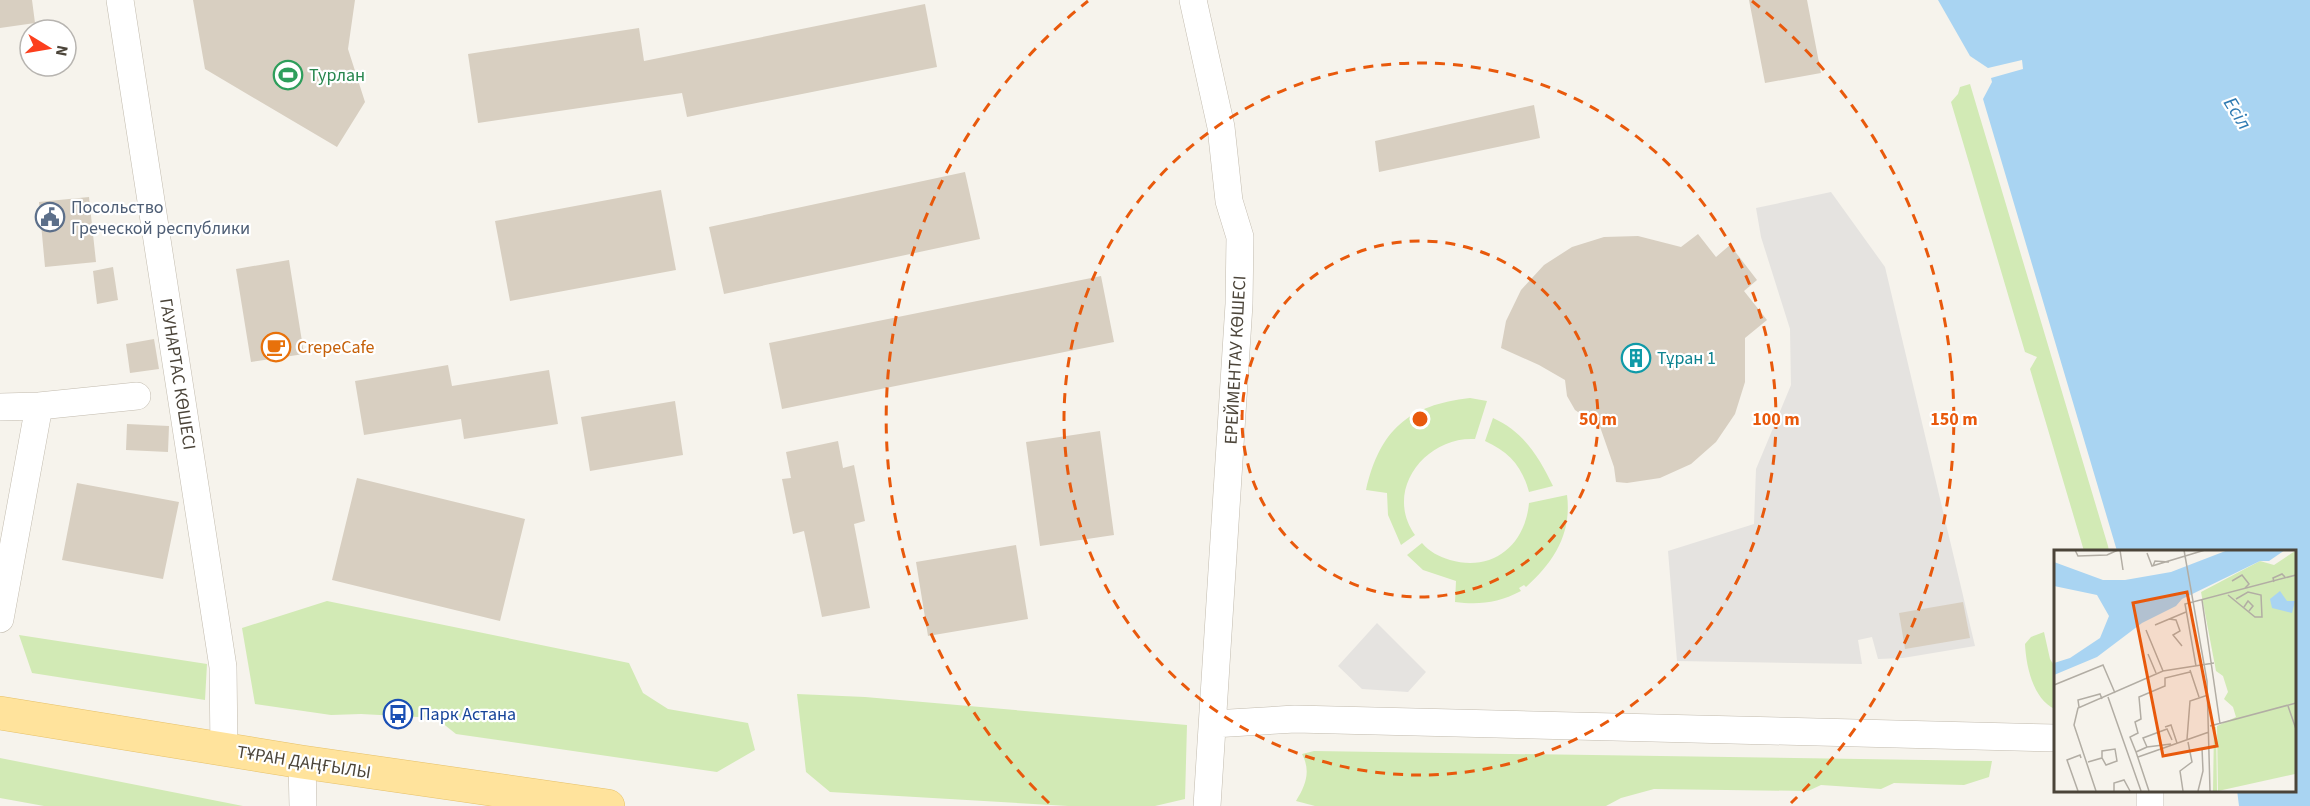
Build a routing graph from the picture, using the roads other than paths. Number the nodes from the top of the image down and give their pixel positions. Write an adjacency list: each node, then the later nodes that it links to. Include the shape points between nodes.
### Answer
1 (120, 0): 11 (street, ГАУHАРТАС КӨШЕСІ, via 223,667)
2 (1193, 0): 9 (street, ЕРЕЙМЕНТАУ КӨШЕСІ, via 1221,127 1229,201 1240,237)
3 (136, 396): 5 (street)
4 (0, 406): 5 (street)
5 (39, 406): 6 (street)
6 (3, 580): 7 (street)
7 (0, 619)
8 (0, 713): 11 (main road, ТҰРАН ДАҢҒЫЛЫ)
9 (1213, 724): 10 (street, via 1294,719); 15 (street, ЕРЕЙМЕНТАУ КӨШЕСІ)
10 (2054, 738)
11 (224, 750): 12 (main road, ТҰРАН ДАҢҒЫЛЫ)
12 (302, 762): 13 (street); 14 (main road, ТҰРАН ДАҢҒЫЛЫ)
13 (303, 806)
14 (608, 806)
15 (1207, 806)

